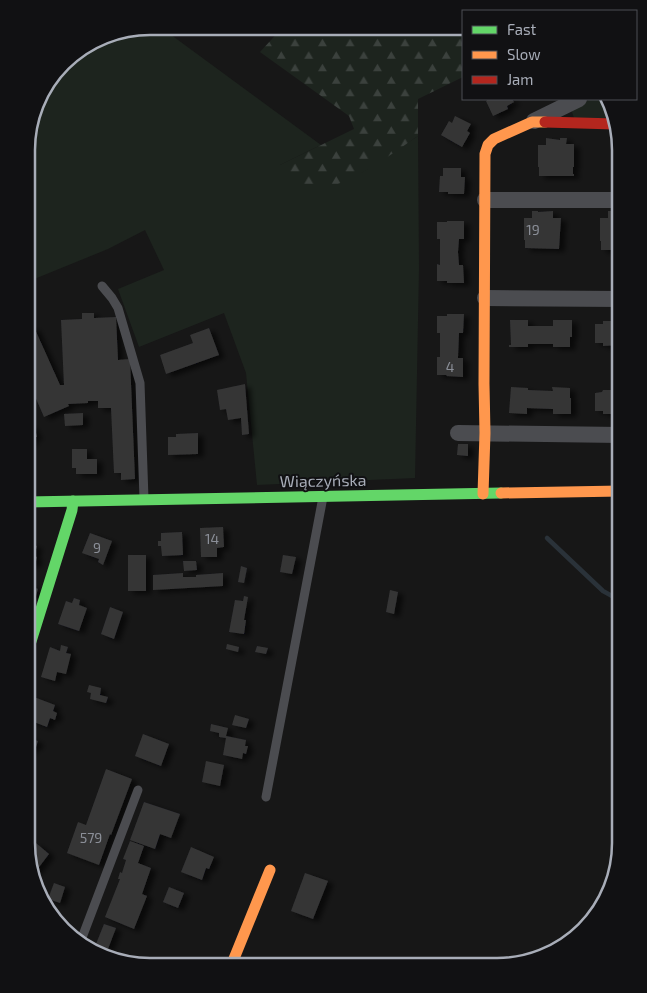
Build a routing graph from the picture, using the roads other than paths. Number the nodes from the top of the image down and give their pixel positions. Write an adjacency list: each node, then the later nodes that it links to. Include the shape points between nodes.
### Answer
1 (577, 100): 2 (street)
2 (532, 122): 3 (street); 4 (street, via 490,142 484,154)
3 (609, 124)
4 (485, 200): 5 (street); 7 (street)
5 (612, 200)
6 (102, 286): 15 (lane, via 118,308 140,383)
7 (485, 298): 8 (street); 10 (street)
8 (612, 299)
9 (458, 433): 10 (street)
10 (485, 433): 11 (street); 13 (street)
11 (612, 435)
12 (612, 491): 13 (street, Wiączyńska)
13 (483, 494): 14 (street, Wiączyńska)
14 (323, 496): 15 (street, Wiączyńska); 20 (lane)
15 (144, 500): 16 (street, Wiączyńska)
16 (73, 501): 17 (street, Wiączyńska); 18 (street)
17 (35, 502)
18 (35, 626)
19 (138, 790): 22 (lane)
20 (266, 797)
21 (270, 870): 23 (street)
22 (83, 936)
23 (234, 958)

